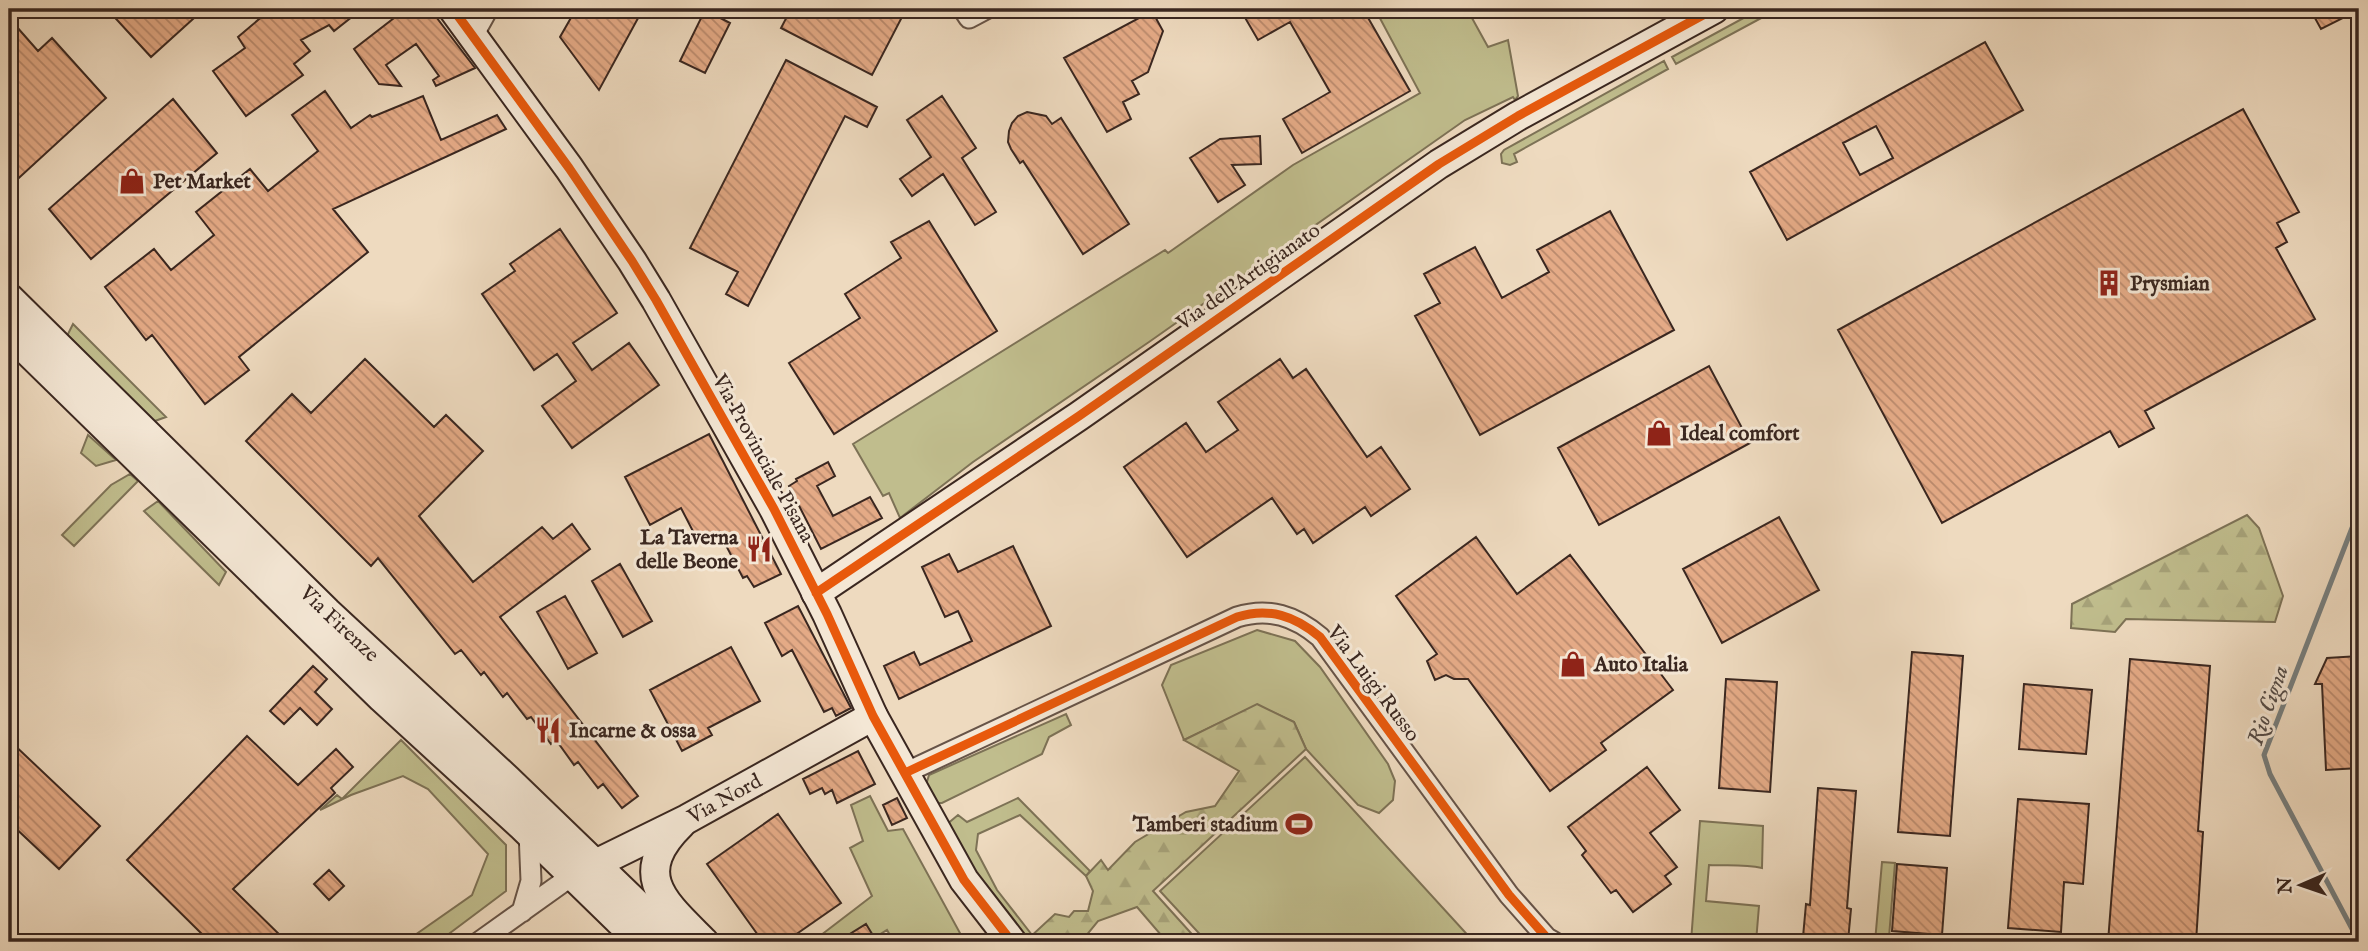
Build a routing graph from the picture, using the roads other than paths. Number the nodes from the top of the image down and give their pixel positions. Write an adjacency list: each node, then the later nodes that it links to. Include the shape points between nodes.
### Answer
1 (453, 9): 6 (street, Via Provinciale Pisana)
2 (488, 9): 6 (street)
3 (963, 9): 4 (street, via 969,18)
4 (986, 9)
5 (1714, 9): 9 (street, Via dell'Artigianato, via 1439,164)
6 (473, 36): 9 (street, Via Provinciale Pisana, via 632,261 763,488)
7 (9, 298): 14 (street, Via Firenze, via 327,612 497,769)
8 (9, 333): 13 (street, Via Firenze, via 382,698)
9 (816, 593): 10 (street, Via Provinciale Pisana)
10 (873, 716): 11 (street, Via Provinciale Pisana); 12 (street, Via Nord)
11 (905, 773): 20 (street, Via Provinciale Pisana, via 964,880); 21 (street, Via Luigi Russo, via 1237,617 1275,613 1320,637 1509,895)
12 (687, 819): 14 (street, Via Nord); 19 (street, via 662,847 655,880 661,896)
13 (528, 832): 14 (street, Via Firenze); 15 (street, via 531,881)
14 (583, 869): 15 (street); 17 (street, Via Firenze); 18 (street, Via Firenze)
15 (522, 912): 16 (street)
16 (479, 942)
17 (641, 942)
18 (676, 942)
19 (704, 942)
20 (1012, 942)
21 (1554, 942)

